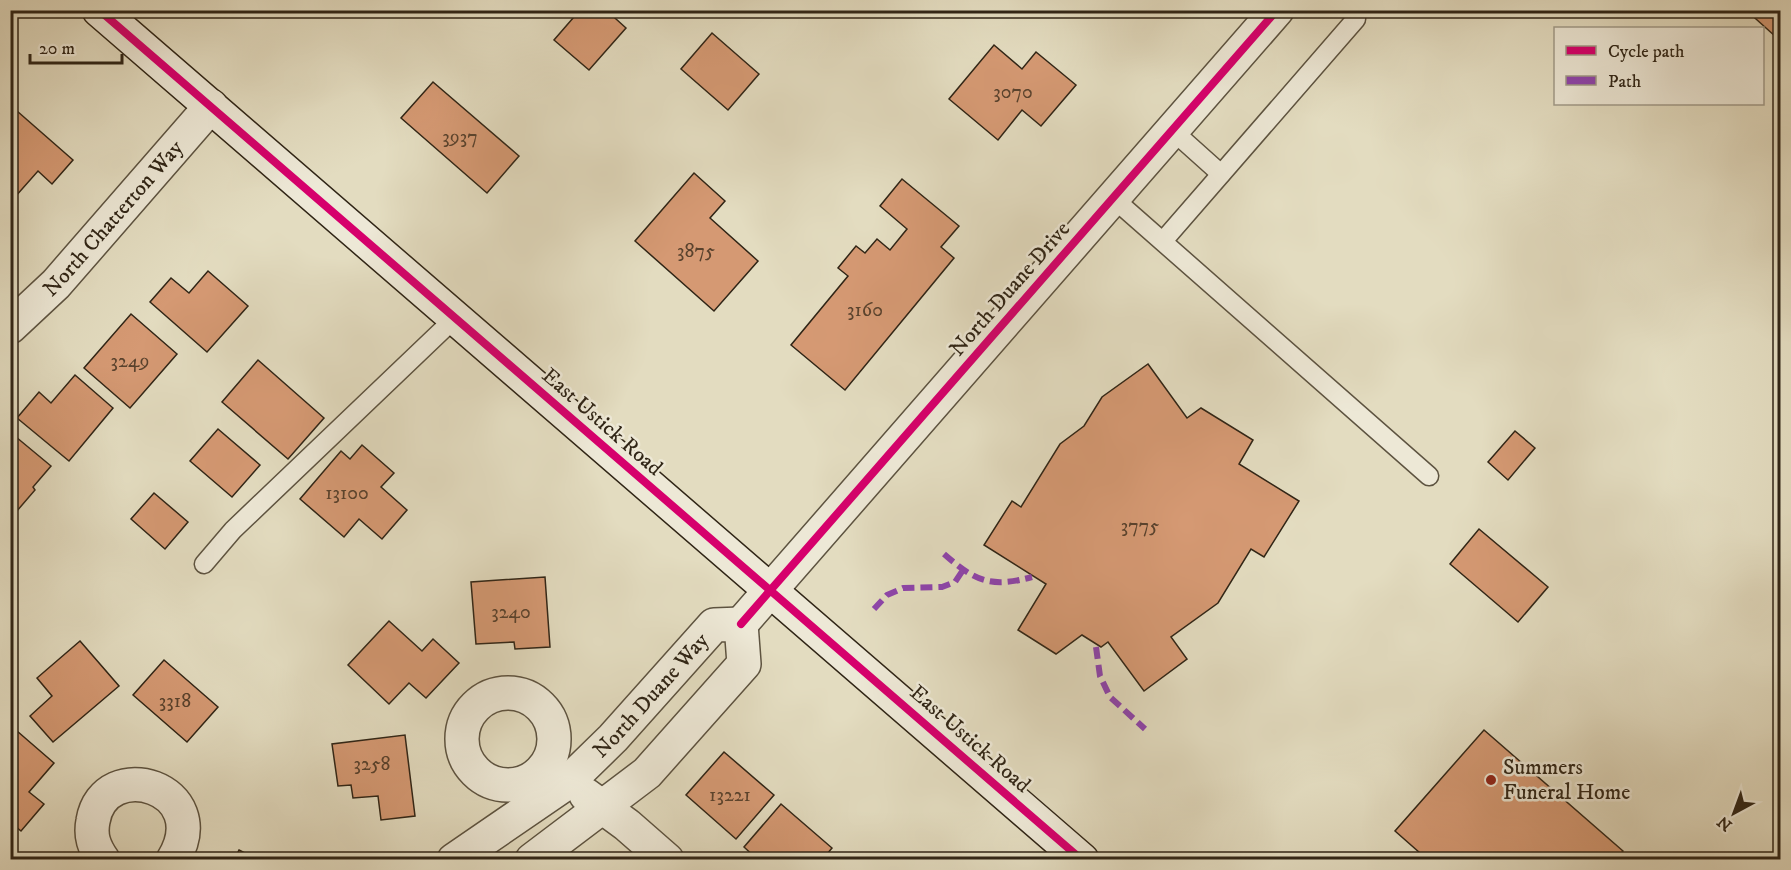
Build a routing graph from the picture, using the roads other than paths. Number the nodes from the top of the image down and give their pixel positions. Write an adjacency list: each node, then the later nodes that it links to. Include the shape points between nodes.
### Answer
1 (99, 10): 4 (street, East Ustick Road)
2 (1277, 10): 5 (street, North Duane Drive)
3 (1356, 19): 6 (lane)
4 (211, 106): 9 (street, East Ustick Road); 10 (street, North Chatterton Way, via 56,284)
5 (1173, 130): 6 (lane); 7 (street, North Duane Drive)
6 (1221, 174): 8 (lane)
7 (1113, 198): 8 (lane); 13 (street, North Duane Drive)
8 (1162, 241): 11 (lane)
9 (455, 318): 12 (lane, via 240,523); 13 (street, East Ustick Road)
10 (10, 327)
11 (1429, 476)
12 (204, 564)
13 (770, 591): 14 (street, North Duane Way); 22 (street, East Ustick Road)
14 (741, 624): 15 (street, North Duane Way, via 714,625 613,738); 16 (street, North Duane Way, via 744,664 647,773)
15 (556, 776): 16 (street); 19 (street, North Duane Way)
16 (602, 807): 20 (street, North Duane Way); 21 (street)
17 (91, 856): 18 (street, via 94,814 103,798 136,783 169,796 180,811 184,828 181,846)
18 (173, 860)
19 (454, 860)
20 (532, 860)
21 (667, 860)
22 (1082, 860)

